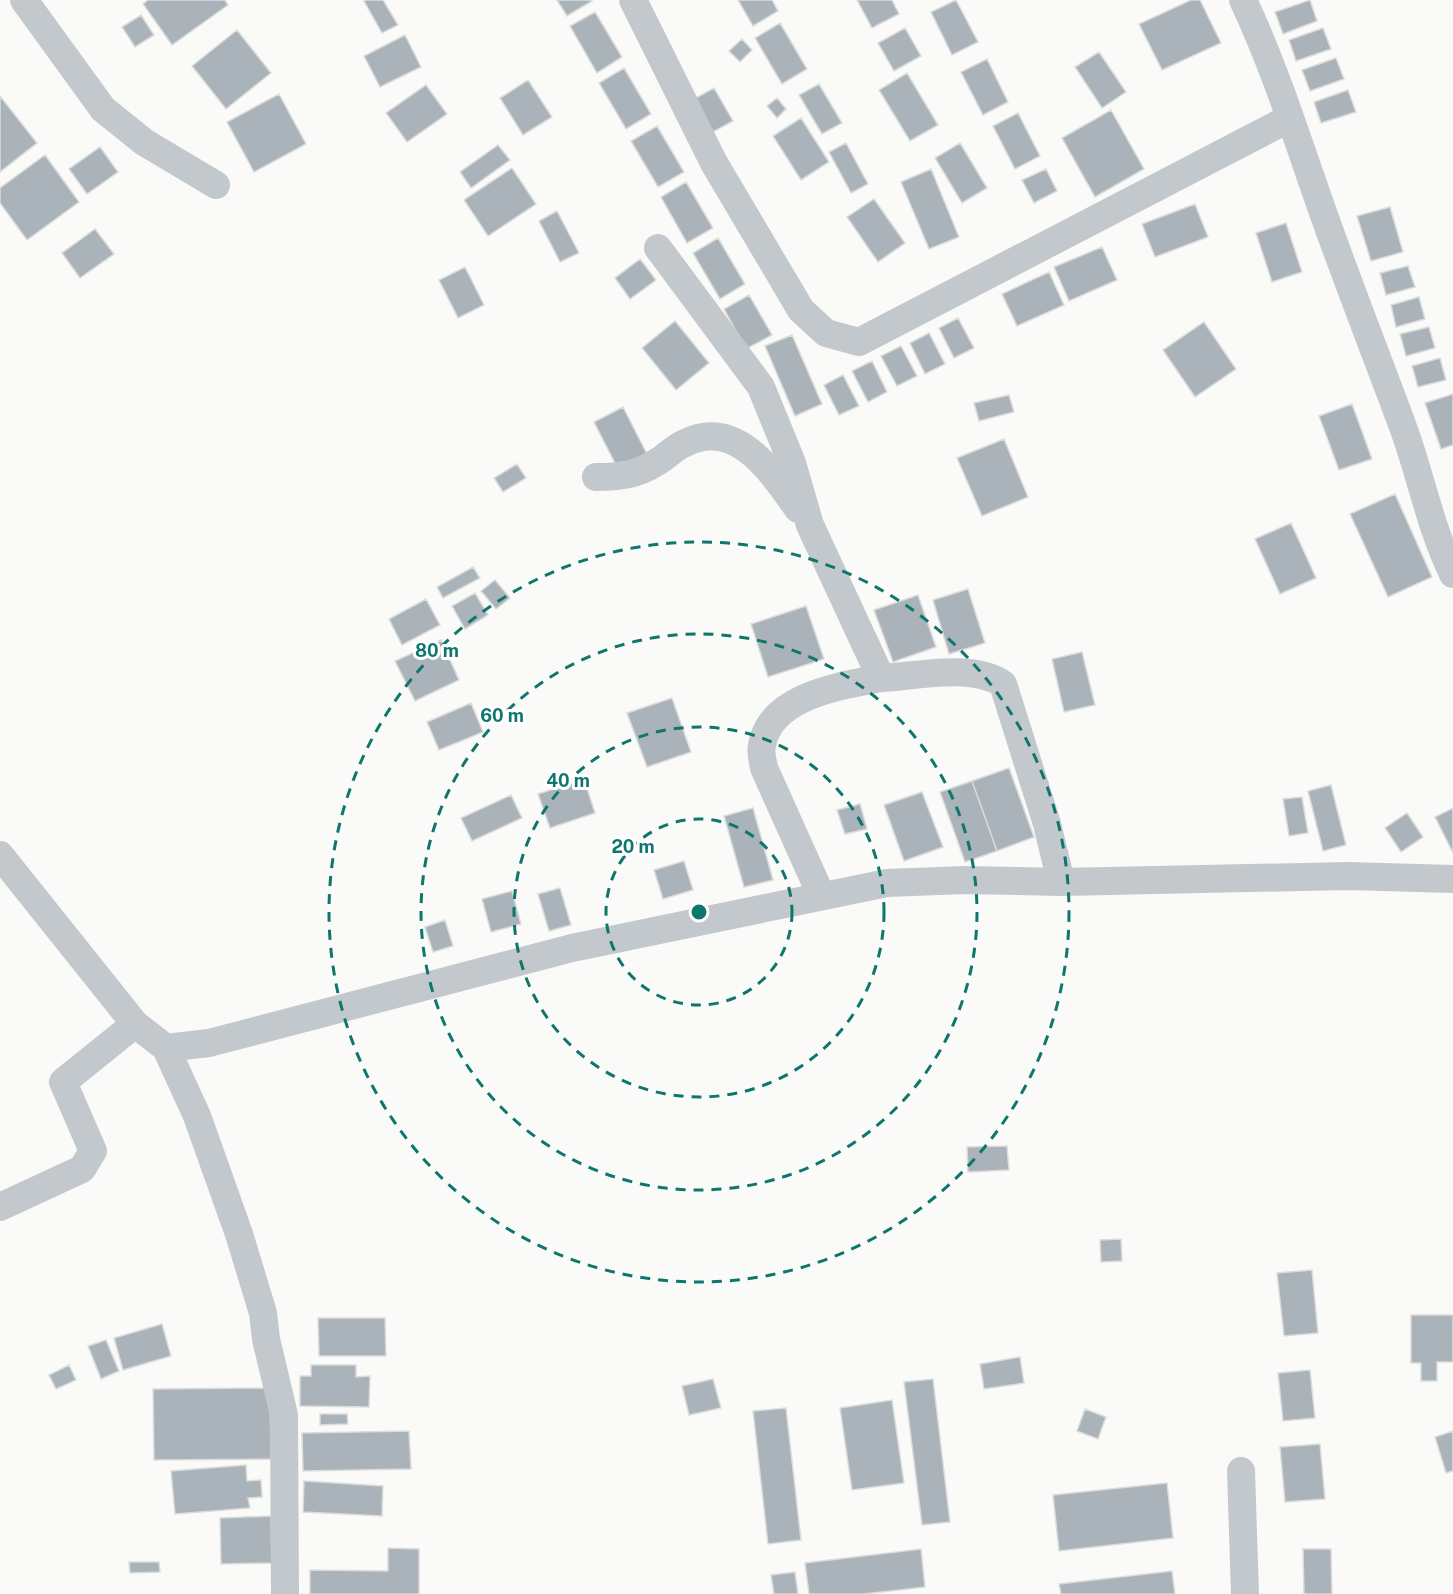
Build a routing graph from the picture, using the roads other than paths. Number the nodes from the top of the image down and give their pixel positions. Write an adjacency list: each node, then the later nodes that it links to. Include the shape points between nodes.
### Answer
1 (24, 0): 5 (street, via 103,109 144,142)
2 (633, 0): 4 (street, via 714,163 801,310 826,333 860,342)
3 (1243, 0): 4 (street)
4 (1290, 118): 9 (street, via 1403,428 1439,546)
5 (216, 185)
6 (658, 248): 8 (street, via 761,387 792,463)
7 (596, 477): 8 (street, via 640,472 682,444 702,436 722,437 737,442 765,462)
8 (810, 525): 10 (street)
9 (1453, 574)
10 (881, 678): 13 (street, via 976,672 1003,684); 14 (street, via 836,687 791,703 769,727 761,746 764,768)
11 (0, 855): 15 (street)
12 (1453, 879): 13 (street, via 1348,876)
13 (1061, 882): 14 (street, via 887,883)
14 (821, 895): 16 (street, via 573,948 209,1043)
15 (135, 1024): 16 (street); 17 (street, via 63,1082 93,1151 82,1169)
16 (166, 1048): 19 (street, via 197,1116 263,1313 284,1415)
17 (0, 1207)
18 (1241, 1471): 20 (street)
19 (285, 1594)
20 (1245, 1594)

